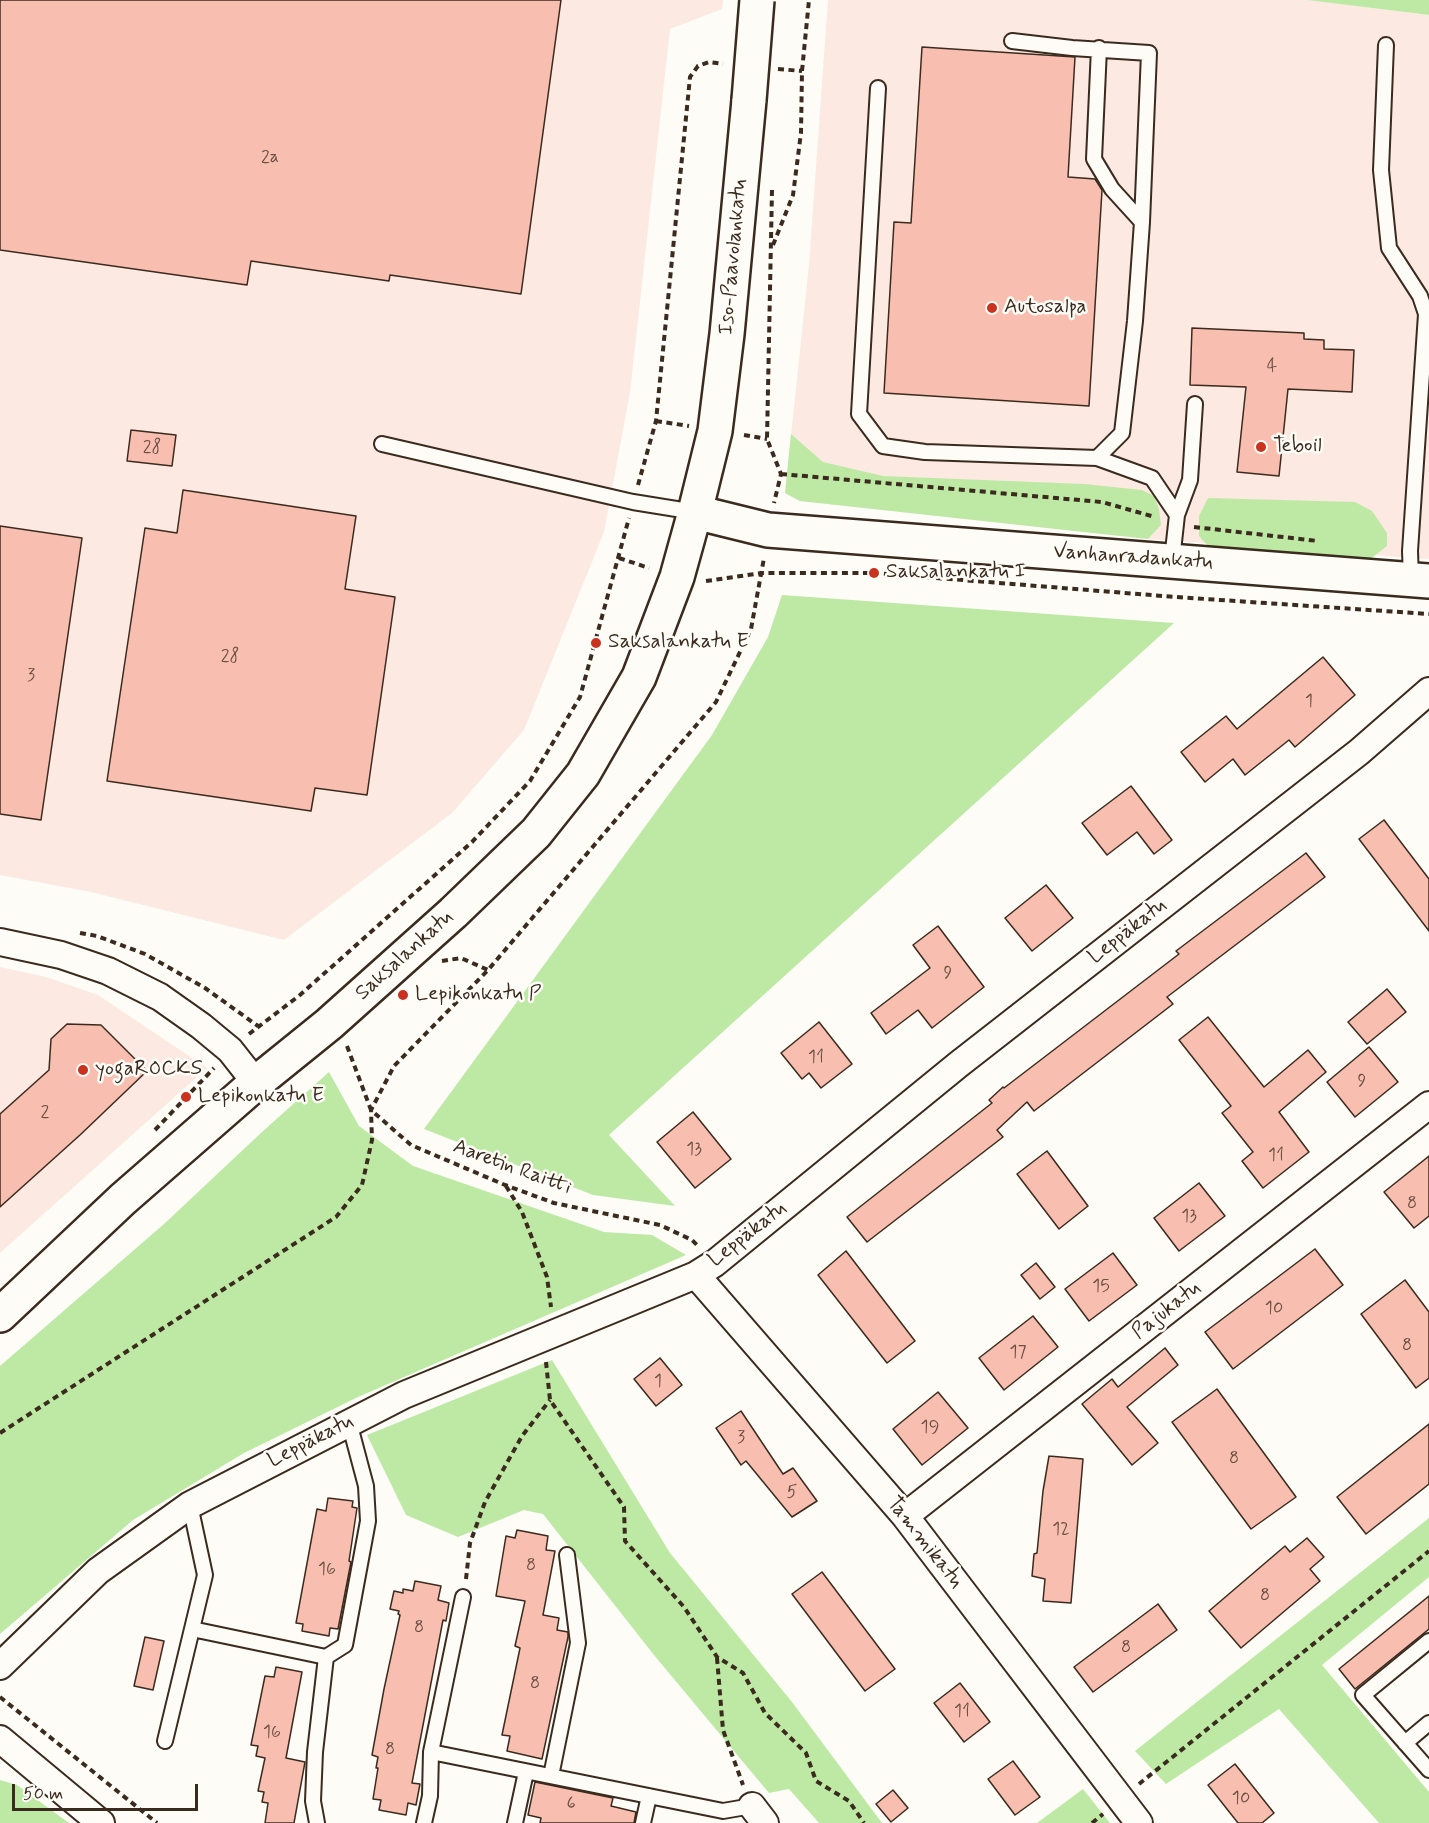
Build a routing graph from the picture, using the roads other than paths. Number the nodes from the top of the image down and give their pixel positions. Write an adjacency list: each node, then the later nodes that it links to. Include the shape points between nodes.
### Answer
1 (757, 0): 11 (main road, Iso-Paavolankatu, bridge, via 727,334 715,431)
2 (1012, 41): 4 (lane)
3 (1386, 45): 7 (lane, via 1381,170 1389,248)
4 (1099, 48): 6 (lane, via 1094,159 1112,189); 6 (lane, via 1149,53)
5 (878, 88): 10 (lane, via 859,414 883,446 924,452)
6 (1142, 222): 10 (lane, via 1122,433)
7 (1428, 313): 14 (lane, via 1410,551)
8 (1195, 404): 12 (lane, via 1190,480)
9 (382, 444): 11 (lane, via 633,502)
10 (1097, 458): 12 (lane, via 1152,478)
11 (695, 512): 13 (main road, Vanhanradankatu, via 768,530); 17 (main road, Saksalankatu, via 676,578 639,677 583,774 536,833 453,913 329,1024)
12 (1176, 519): 13 (lane)
13 (1172, 560): 14 (main road, Vanhanradankatu)
14 (1420, 580)
15 (1429, 691): 19 (street, Leppäkatu, via 1359,752 959,1064)
16 (3, 947): 17 (street, via 61,955 108,971 160,997 230,1050)
17 (256, 1083): 20 (main road, Saksalankatu, via 123,1199)
18 (1429, 1105): 23 (street, Pajukatu)
19 (705, 1269): 21 (street, Leppäkatu, via 404,1395); 23 (street, Tammikatu)
20 (0, 1316)
21 (349, 1422): 22 (street, Leppäkatu); 28 (lane, via 366,1486 368,1521 345,1645)
22 (190, 1505): 26 (lane, via 205,1575); 29 (street, Leppäkatu, via 98,1571)
23 (905, 1516): 45 (street, Tammikatu)
24 (567, 1556): 37 (lane, via 578,1642)
25 (462, 1597): 34 (lane)
26 (192, 1629): 28 (lane); 32 (lane)
27 (1429, 1641): 33 (lane, via 1363,1695)
28 (326, 1658): 41 (lane, via 315,1752 313,1801)
29 (0, 1666)
30 (1429, 1723): 33 (lane)
31 (0, 1739): 40 (street)
32 (165, 1741)
33 (1405, 1743): 35 (lane)
34 (431, 1752): 36 (lane); 42 (lane, via 430,1796)
35 (1429, 1770)
36 (526, 1772): 37 (lane); 43 (lane)
37 (551, 1776): 38 (lane)
38 (649, 1796): 39 (lane); 44 (lane)
39 (758, 1815)
40 (101, 1823)
41 (317, 1823)
42 (424, 1823)
43 (515, 1823)
44 (643, 1823)
45 (1138, 1823)

